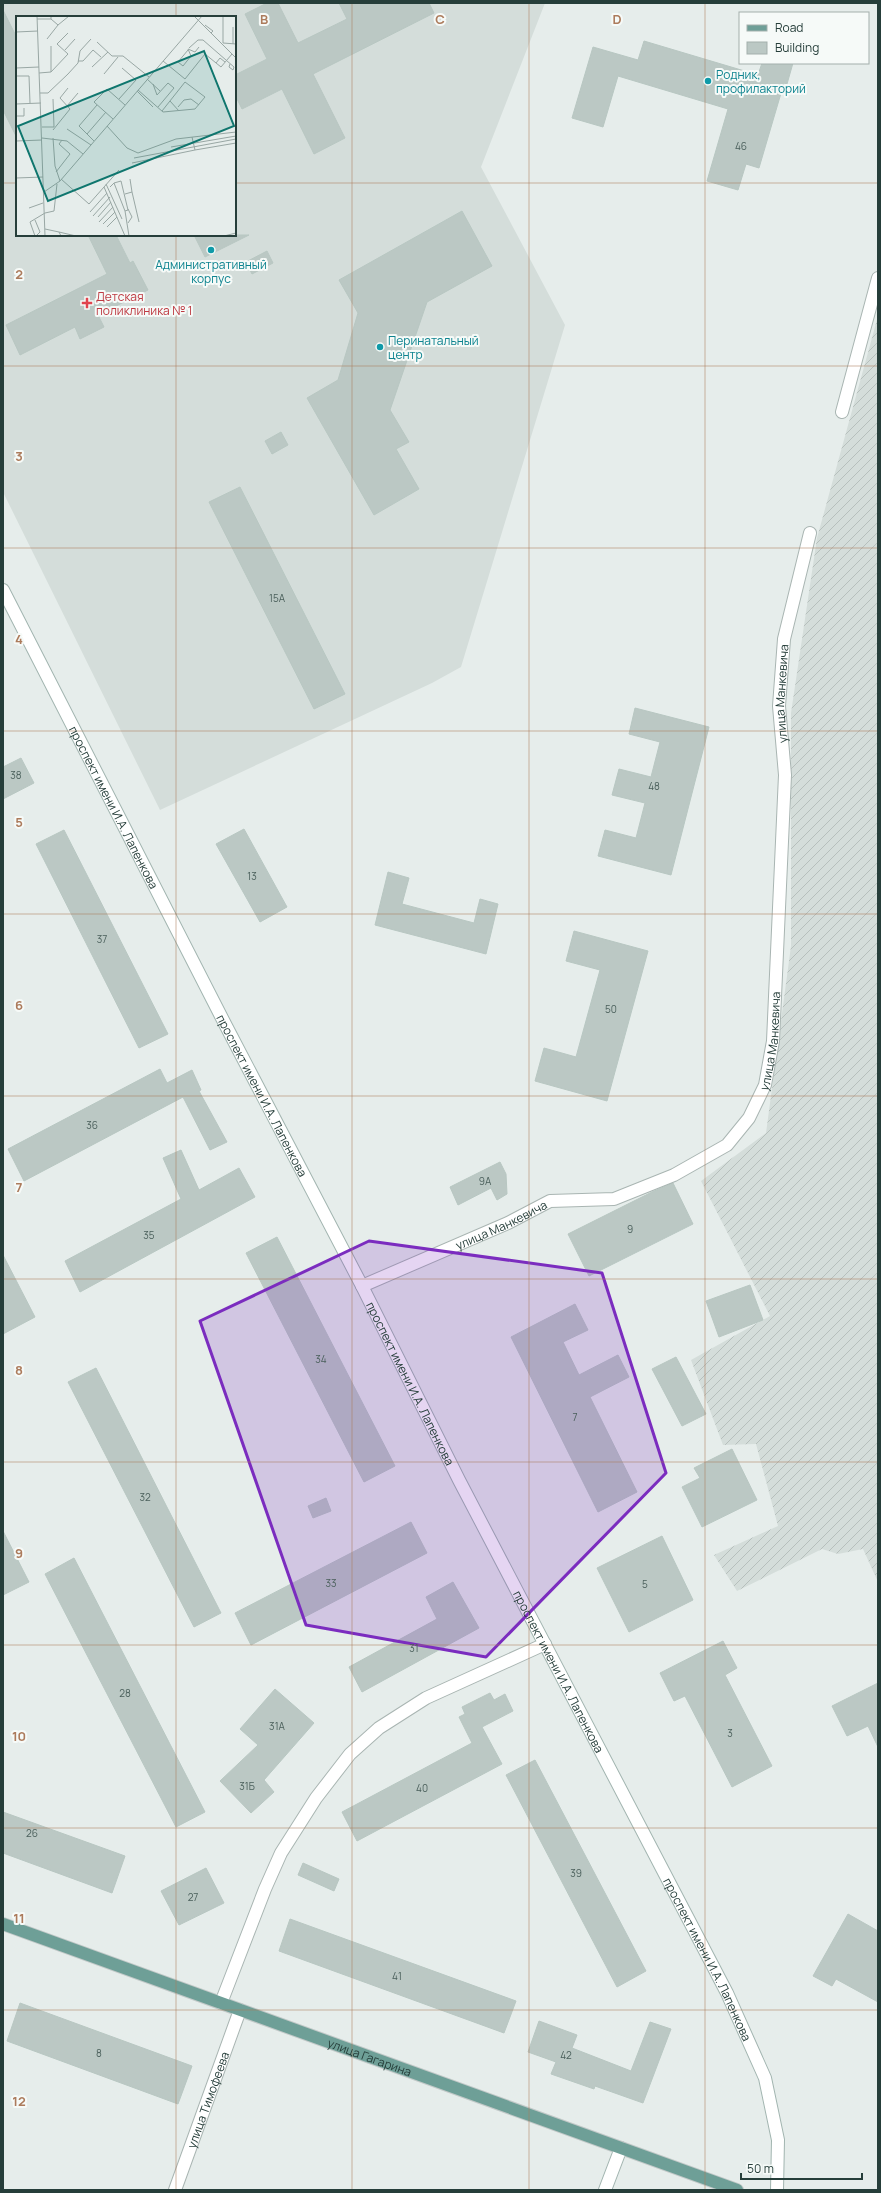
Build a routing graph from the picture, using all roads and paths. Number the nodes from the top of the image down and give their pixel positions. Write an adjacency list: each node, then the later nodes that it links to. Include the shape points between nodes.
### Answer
1 (878, 278): 2 (street)
2 (842, 412)
3 (810, 532): 5 (street, улица Манкевича, via 784,639 779,706 785,775 773,1041 765,1084 749,1118 727,1145 674,1176 614,1199 550,1201 508,1223)
4 (3, 590): 5 (street, проспект имени И.А. Лапенкова, via 221,1018)
5 (362, 1286): 6 (street, проспект имени И.А. Лапенкова)
6 (545, 1644): 8 (street, via 426,1698 379,1728 350,1754 316,1798 281,1853); 14 (street, проспект имени И.А. Лапенкова, via 727,1993 765,2078 778,2140)
7 (3, 1924): 8 (main road, улица Гагарина)
8 (221, 2003): 9 (main road, улица Гагарина)
9 (240, 2010): 10 (main road, улица Гагарина); 11 (street, улица Тимофеева)
10 (620, 2148): 12 (street); 13 (main road, улица Гагарина)
11 (175, 2190)
12 (605, 2190)
13 (737, 2190)
14 (777, 2190)

